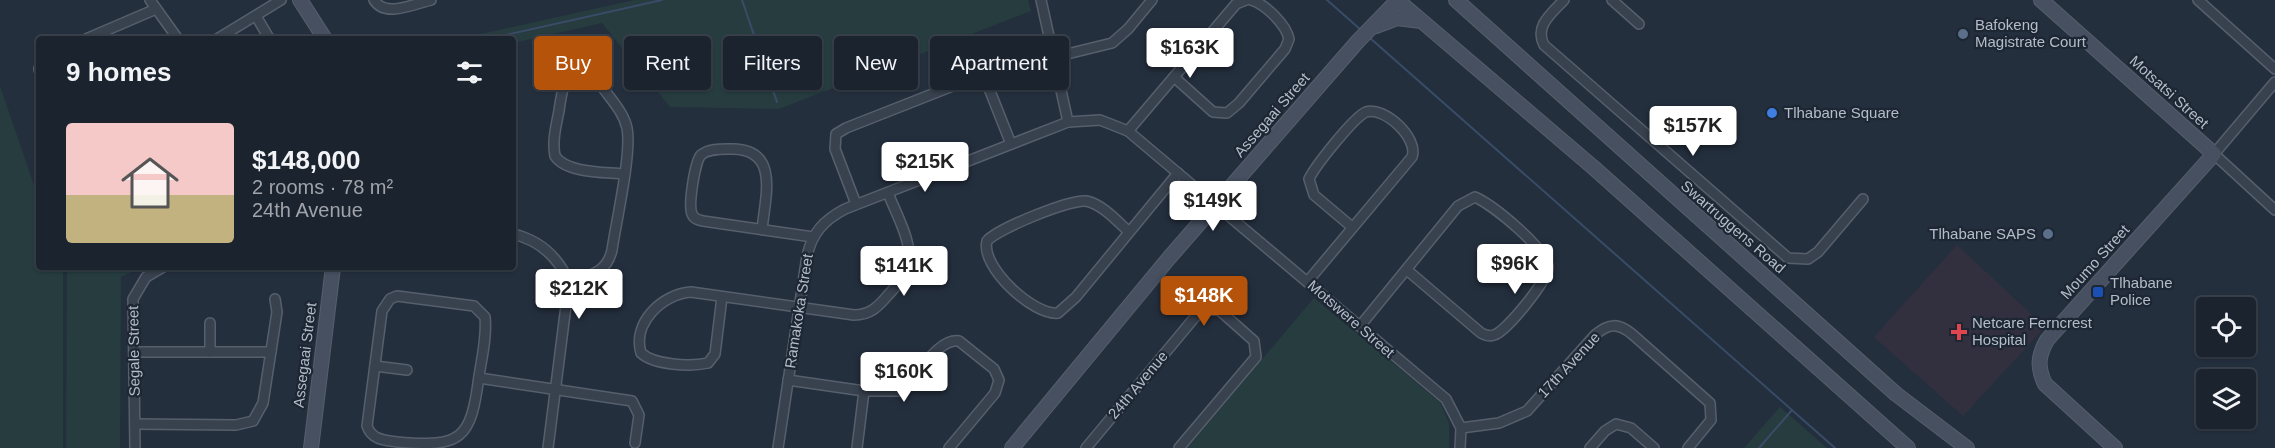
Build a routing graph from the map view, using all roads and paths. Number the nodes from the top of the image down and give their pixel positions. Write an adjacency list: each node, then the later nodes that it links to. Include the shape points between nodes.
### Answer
1 (281, 0): 16 (street)
2 (300, 0): 24 (street)
3 (374, 0): 4 (street, via 386,9)
4 (431, 0)
5 (1041, 0): 25 (street)
6 (1152, 0): 26 (street, via 1112,43)
7 (1246, 0): 28 (street, via 1236,4)
8 (1251, 0): 28 (street, via 1285,27 1289,39 1285,49 1239,103 1227,112 1213,112)
9 (1398, 0): 18 (street); 19 (street, Assegaai Street)
10 (1456, 0): 83 (street, Swartruggens Road, via 1896,394)
11 (1564, 0): 38 (street, via 1540,30 1544,45 1788,258 1808,259 1818,252)
12 (1612, 0): 17 (street)
13 (2041, 0): 34 (street, Motsatsi Street)
14 (2198, 0): 27 (street)
15 (153, 4): 20 (street); 21 (street)
16 (256, 16): 22 (street); 23 (street)
17 (1639, 24)
18 (1430, 26): 19 (street, via 1408,17 1382,22); 82 (street)
19 (1370, 29): 40 (street, Assegaai Street)
20 (92, 36)
21 (176, 36)
22 (222, 36)
23 (268, 36)
24 (323, 36)
25 (1050, 36)
26 (1069, 54)
27 (2275, 69)
28 (1174, 77): 32 (street)
29 (2275, 82): 34 (street)
30 (1062, 90): 31 (street)
31 (1068, 122): 32 (street, Ramakoka Street, via 1101,120); 33 (street, Ramakoka Street)
32 (1128, 131): 35 (street, Ramakoka Street)
33 (1011, 144): 37 (street, Ramakoka Street); 39 (street, via 988,86 981,79 968,80 836,134 835,149)
34 (2214, 154): 41 (street, Motsatsi Street); 84 (street, Moumo Street, via 2040,351 2040,372 2045,384)
35 (1178, 173): 40 (street, Ramakoka Street); 44 (street)
36 (623, 174): 36 (street, via 627,130 624,119 591,74 572,72 564,79 555,156 579,168); 51 (street, via 610,258 597,273)
37 (888, 193): 39 (street, Ramakoka Street); 54 (street, via 908,249 909,264 903,277 877,308 862,315)
38 (1863, 199)
39 (856, 204): 46 (street, Ramakoka Street, via 834,215)
40 (1216, 205): 50 (street, Motswere Street); 75 (street, Assegaai Street)
41 (2275, 210)
42 (1352, 227): 42 (street, via 1314,195 1309,179 1358,118 1368,112 1380,112 1408,134 1414,151 1409,162); 50 (street)
43 (762, 230): 43 (street, via 703,222 693,217 691,198 698,160 703,153 746,149 759,158 766,178); 46 (street)
44 (1128, 231): 44 (street, via 1076,297 1058,313 1045,312 1027,301 992,267 986,253 987,241 997,233 1081,201 1095,204)
45 (516, 235): 51 (street, via 545,248)
46 (813, 237): 54 (street, Ramakoka Street)
47 (158, 270): 57 (street, Segale Street, via 146,277 133,299)
48 (333, 270): 70 (street, Assegaai Street)
49 (1407, 270): 49 (street, via 1458,206 1475,197 1491,206 1538,248 1548,267 1547,277 1534,294 1500,332 1489,336 1480,333); 56 (street)
50 (1308, 281): 56 (street, Motswere Street)
51 (569, 282): 64 (street)
52 (723, 297): 52 (street, via 715,354 708,363 669,362 641,353 639,343 644,324 661,304 682,292); 54 (street)
53 (275, 299): 59 (street)
54 (799, 308): 63 (street, Ramakoka Street)
55 (210, 322): 58 (street)
56 (1360, 326): 67 (street, Motswere Street, via 1446,399)
57 (134, 352): 58 (street); 66 (street, Segale Street)
58 (210, 352): 59 (street)
59 (271, 352): 66 (street, via 263,403 253,421 236,425)
60 (375, 366): 61 (street); 62 (street, via 370,432 378,439 423,445 442,445 463,432 473,416); 62 (street, via 384,304 406,296 474,306 481,311 486,324)
61 (407, 370)
62 (479, 378): 64 (street)
63 (788, 380): 65 (street); 72 (street, Ramakoka Street)
64 (557, 389): 68 (street, via 632,401 639,416); 71 (street)
65 (864, 391): 73 (street); 74 (street, via 898,391 941,345 952,340 966,345 994,369 999,384)
66 (135, 424): 69 (street, Segale Street)
67 (1461, 428): 78 (street); 81 (street, 17th Avenue, via 1499,423 1527,411 1595,335 1613,325 1632,334 1710,403 1711,420)
68 (635, 443)
69 (135, 448)
70 (311, 448)
71 (548, 448)
72 (778, 448)
73 (858, 448)
74 (949, 448)
75 (1012, 448)
76 (1086, 448): 77 (street, 24th Avenue, via 1196,317 1206,310 1219,310 1254,341 1256,357)
77 (1179, 448)
78 (1460, 448)
79 (1590, 448): 80 (street, via 1616,424 1630,428)
80 (1654, 448)
81 (1688, 448)
82 (1908, 448)
83 (1967, 448)
84 (2115, 448)

